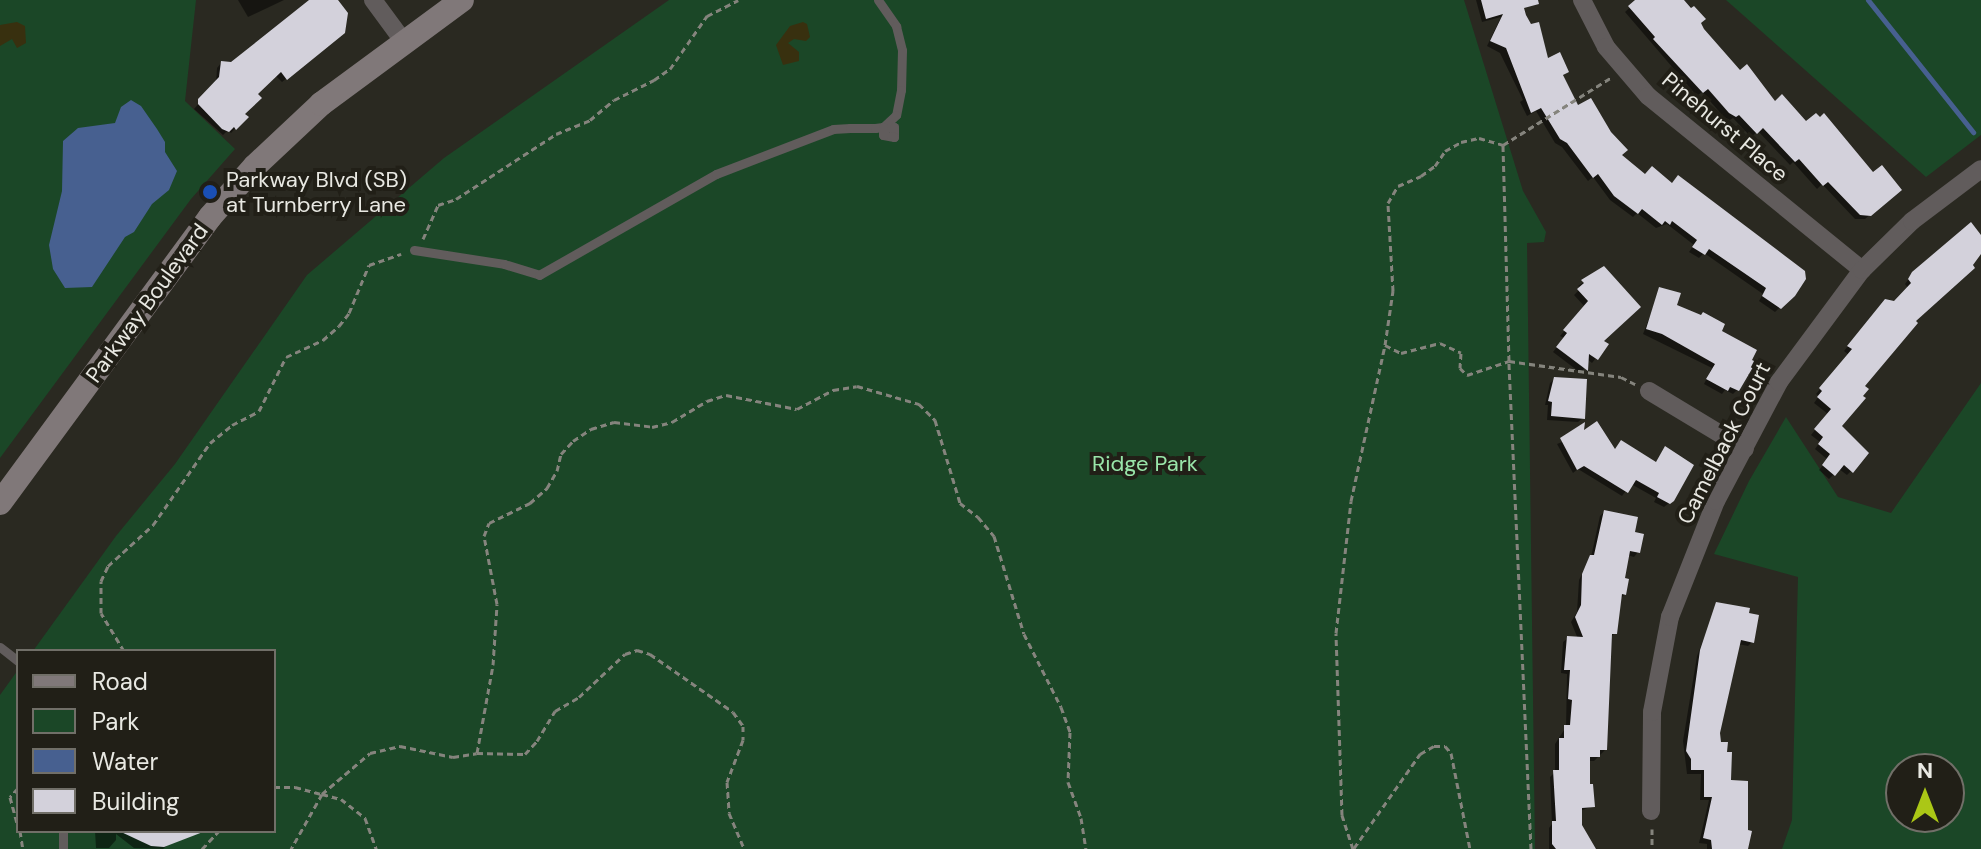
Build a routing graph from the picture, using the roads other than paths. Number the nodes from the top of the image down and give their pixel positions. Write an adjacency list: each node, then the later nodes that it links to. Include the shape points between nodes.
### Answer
1 (373, 0): 5 (street)
2 (462, 0): 5 (street, Parkway Boulevard)
3 (878, 0): 6 (lane, via 896,26 902,50)
4 (1582, 0): 10 (street, Pinehurst Place, via 1606,47 1648,96)
5 (404, 42): 13 (street, Parkway Boulevard, via 301,122 232,192)
6 (896, 115): 7 (lane); 7 (lane, via 894,127)
7 (883, 127): 9 (lane, via 820,132 716,174 539,275)
8 (1981, 169): 10 (street, Camelback Court, via 1912,221)
9 (414, 250)
10 (1862, 270): 12 (street, Camelback Court, via 1779,382)
11 (1649, 391): 12 (street)
12 (1745, 449): 16 (street, Camelback Court, via 1716,501 1670,617 1652,712)
13 (0, 503)
14 (0, 647): 15 (lane)
15 (16, 659)
16 (1651, 811)

